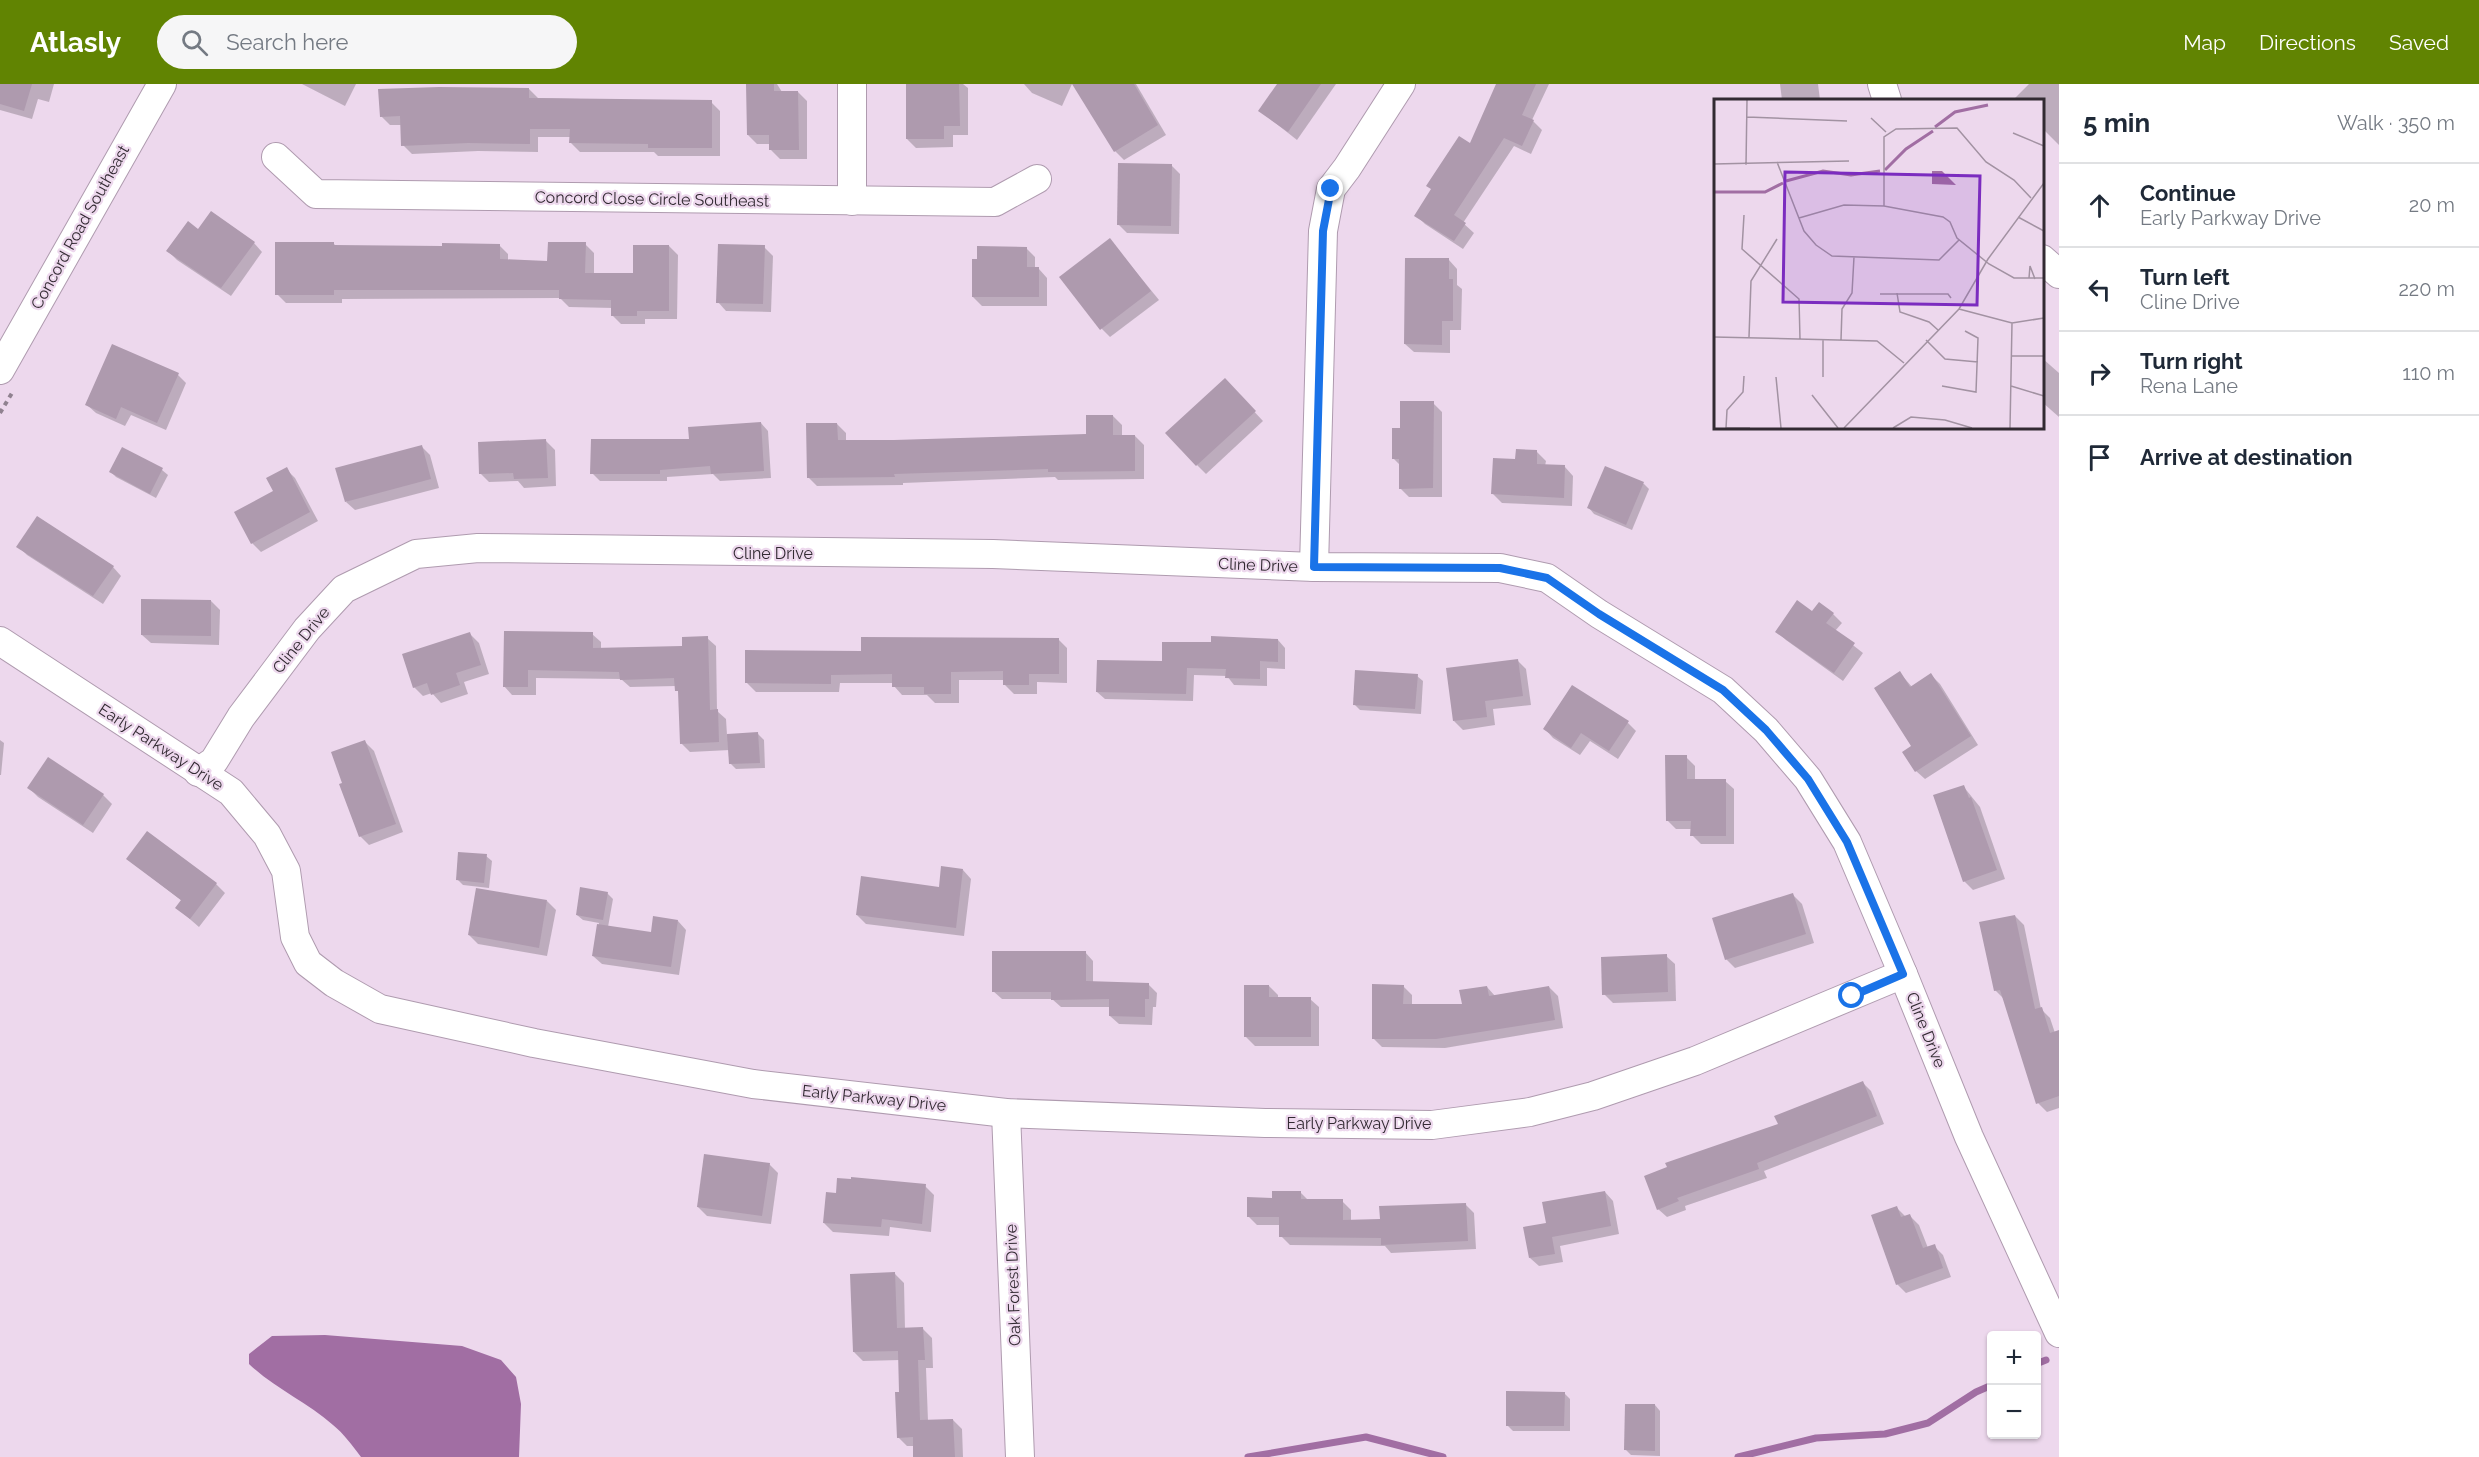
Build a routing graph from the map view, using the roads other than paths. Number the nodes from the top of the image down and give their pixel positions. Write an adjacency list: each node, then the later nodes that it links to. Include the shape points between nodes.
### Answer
1 (162, 84): 11 (street, Concord Road Southeast)
2 (852, 84): 8 (street)
3 (1401, 84): 12 (street, via 1331,189 1323,231)
4 (1882, 84): 5 (street)
5 (1887, 99)
6 (276, 157): 8 (street, Concord Close Circle Southeast, via 316,194)
7 (1037, 179): 8 (street, Concord Close Circle Southeast, via 995,202)
8 (852, 201)
9 (2044, 260): 10 (street)
10 (2059, 274)
11 (0, 370)
12 (1314, 567): 14 (street, Cline Drive, via 993,554 478,548 416,554 344,589 300,638 241,717 214,761); 15 (street, Cline Drive, via 1500,568 1547,578 1723,690 1766,730 1808,779 1847,842)
13 (0, 641): 14 (street, Early Parkway Drive)
14 (198, 772): 16 (street, Early Parkway Drive, via 231,792 267,835 286,871 295,937 308,963 380,1009 753,1084)
15 (1903, 974): 16 (street, Early Parkway Drive, via 1695,1061 1593,1096 1530,1112 1432,1125); 17 (street, Cline Drive, via 1969,1137)
16 (1006, 1113): 18 (street, Oak Forest Drive)
17 (2059, 1333)
18 (1020, 1457)

